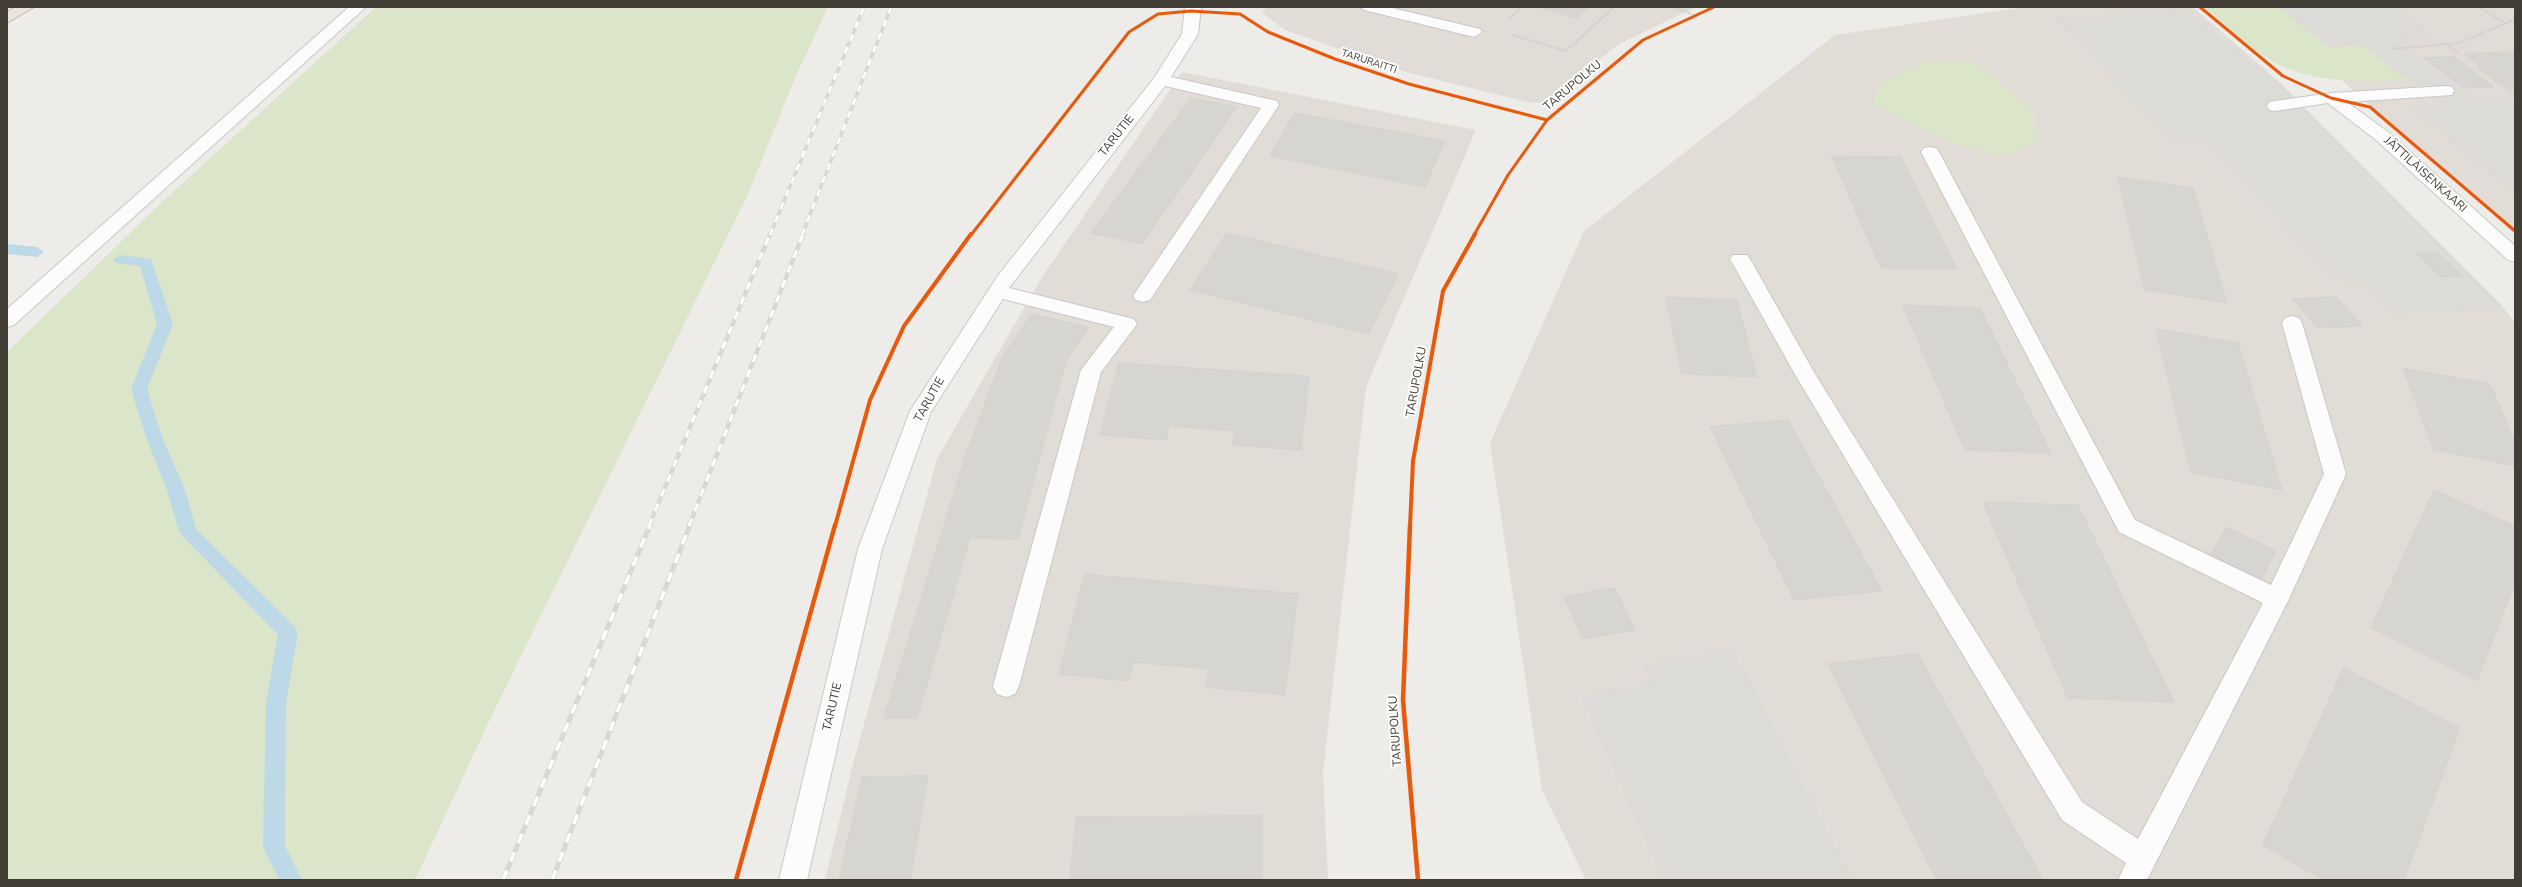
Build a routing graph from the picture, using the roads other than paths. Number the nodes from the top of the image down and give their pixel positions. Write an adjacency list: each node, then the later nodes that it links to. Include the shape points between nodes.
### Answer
1 (26, 7): 5 (highway)
2 (358, 7): 16 (street)
3 (1193, 7): 7 (street, TARUTIE, via 1190,34)
4 (1369, 7): 6 (street)
5 (7, 18)
6 (1474, 32)
7 (1161, 80): 14 (street, TARUTIE); 15 (street, via 1271,105)
8 (2446, 91): 9 (street)
9 (2331, 98): 10 (street); 12 (street, JÄTTILÄISENKAARI, via 2382,136)
10 (2275, 106)
11 (1930, 152): 18 (street, via 2127,526)
12 (2515, 256)
13 (1740, 259): 20 (street, via 1806,376 2072,811)
14 (997, 291): 19 (street, via 1127,324 1091,370); 21 (street, TARUTIE, via 921,411 870,549)
15 (1143, 296)
16 (7, 320)
17 (2292, 323): 18 (street, via 2336,474)
18 (2278, 599): 20 (street)
19 (1006, 686)
20 (2143, 858): 22 (street)
21 (793, 880)
22 (2132, 880)

